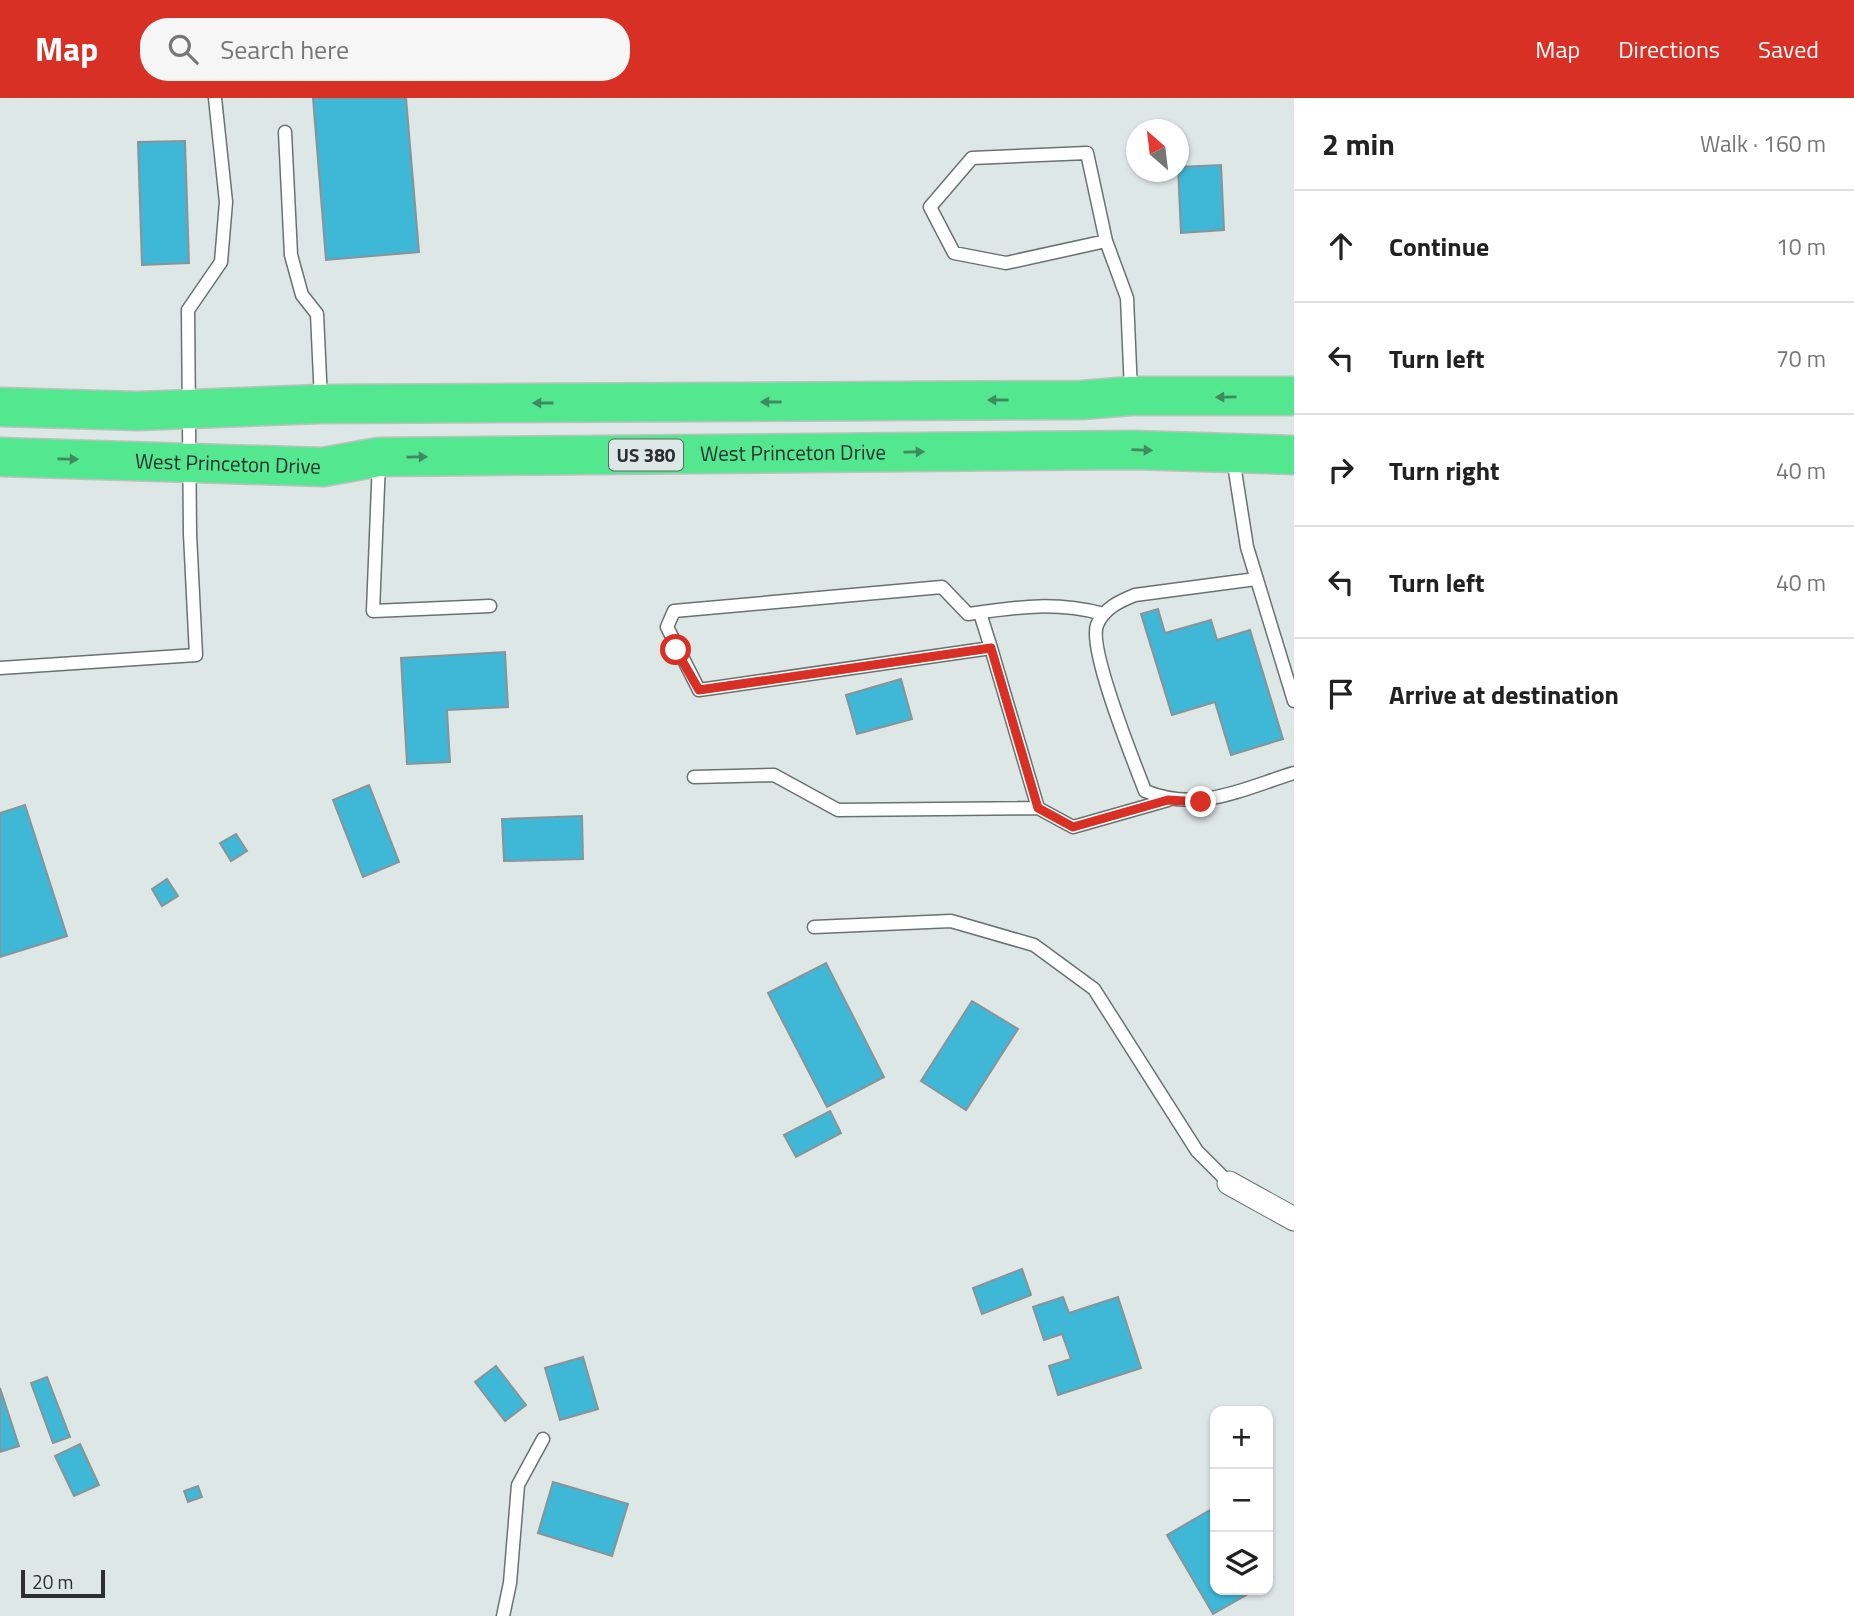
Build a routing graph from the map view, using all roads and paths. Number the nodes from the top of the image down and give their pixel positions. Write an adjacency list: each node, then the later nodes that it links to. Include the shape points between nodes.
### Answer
1 (215, 98): 8 (lane, via 226,202 220,262 188,310)
2 (285, 132): 6 (lane, via 292,255 302,295 317,314)
3 (1106, 241): 3 (lane, via 1087,153 972,158 930,207 954,253 993,261 1006,263); 4 (lane, via 1127,298)
4 (1131, 396): 5 (highway, one-way to 4); 6 (highway, one-way to 6, via 1082,400)
5 (1294, 396)
6 (321, 404): 8 (highway)
7 (0, 407): 8 (highway)
8 (189, 408): 13 (lane)
9 (1233, 454): 10 (highway, West Princeton Drive / US 380); 12 (highway, West Princeton Drive / US 380, one-way to 9, via 1133,450); 14 (lane)
10 (1294, 455)
11 (0, 457): 13 (highway, West Princeton Drive / US 380, one-way to 13)
12 (379, 457): 13 (highway, West Princeton Drive / US 380, via 323,467); 15 (lane, via 373,611)
13 (188, 461): 19 (lane, via 196,655)
14 (1256, 579): 17 (lane, via 1135,595); 20 (lane)
15 (490, 606)
16 (980, 612): 17 (lane, via 1070,605); 18 (lane); 18 (lane, via 968,614 942,587 674,611 667,627 699,690)
17 (1104, 614): 23 (lane, via 1094,638 1121,727 1145,791)
18 (991, 648): 24 (lane)
19 (0, 668)
20 (1294, 701)
21 (1294, 773): 23 (lane, via 1201,802)
22 (694, 777): 24 (lane, via 774,775 838,810)
23 (1168, 800): 24 (lane, via 1073,827)
24 (1038, 808)
25 (814, 927): 26 (lane, via 951,921 1034,945 1094,989 1197,1150)
26 (1229, 1184): 27 (street)
27 (1294, 1219)
28 (543, 1439): 29 (lane, via 518,1485)
29 (503, 1616)

